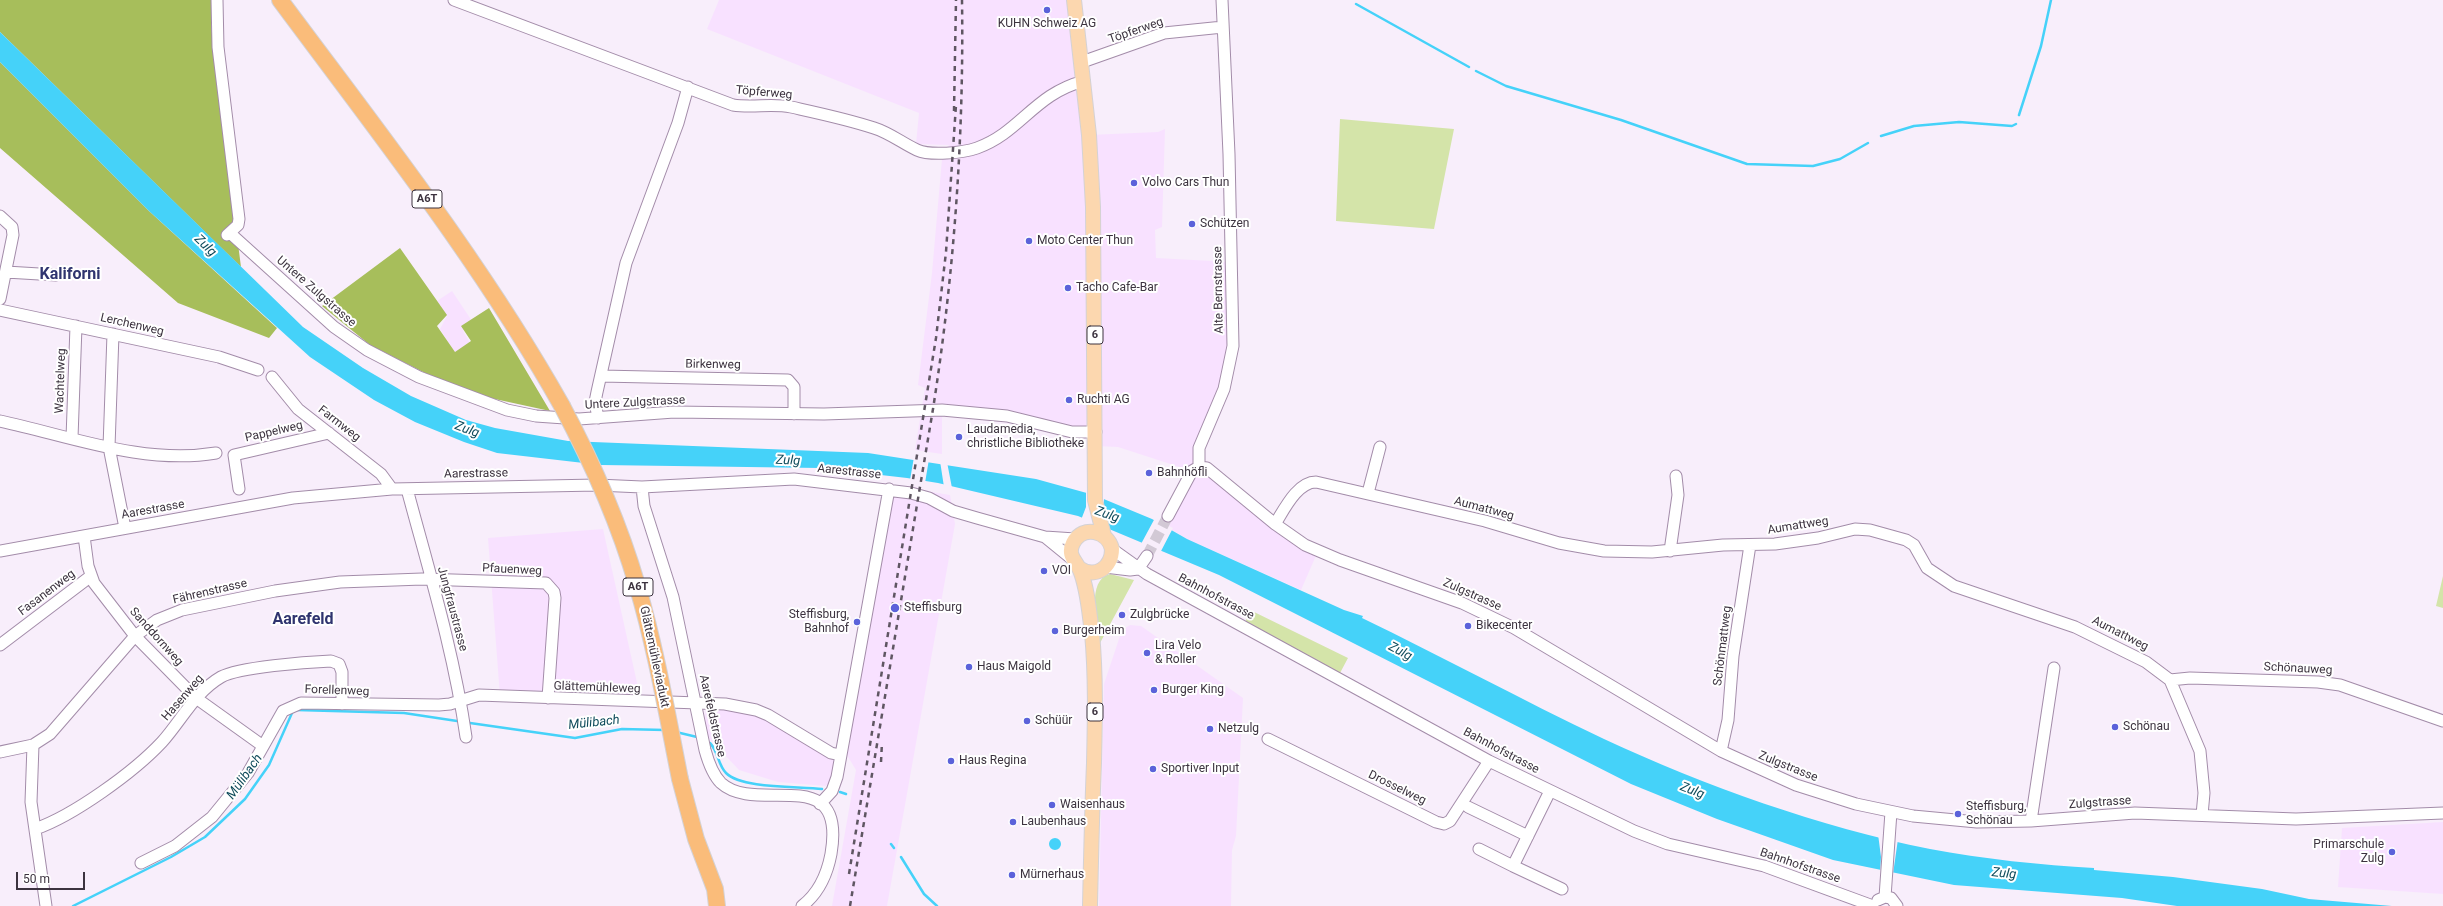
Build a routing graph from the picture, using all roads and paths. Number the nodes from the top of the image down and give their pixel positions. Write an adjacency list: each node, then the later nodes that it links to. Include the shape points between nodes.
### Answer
1 (217, 0): 21 (street, Untere Zulgstrasse, via 218,47 239,219 238,225 229,234 334,328 402,369 507,410 554,418)
2 (280, 0): 86 (highway, Glättemühleviadukt / A6T, bridge, via 464,251 510,319 562,406 602,488 633,572 650,633 680,779 696,840)
3 (454, 0): 9 (street, Töpferweg)
4 (1074, 0): 7 (main road, 6)
5 (1222, 0): 6 (street, Alte Bernstrasse)
6 (1223, 27): 7 (street, Töpferweg, via 1164,33); 29 (street, Alte Bernstrasse, via 1233,346 1224,389 1199,448)
7 (1082, 62): 8 (main road, 6)
8 (1084, 81): 9 (street, Töpferweg, via 1067,86 1044,99 997,139 972,150 946,153 918,151 884,132 859,124 782,106 733,104); 23 (main road, 6, via 1094,221)
9 (688, 87): 18 (street, via 678,123 626,263)
10 (0, 216): 11 (street, via 12,227 13,236)
11 (5, 266): 12 (street); 13 (street)
12 (56, 275)
13 (0, 300)
14 (0, 310): 15 (street, Lerchenweg)
15 (76, 326): 16 (street, Lerchenweg); 25 (street, Wachtelweg)
16 (113, 334): 17 (street, Lerchenweg, via 219,357); 26 (street)
17 (258, 370)
18 (600, 376): 20 (street, Birkenweg, via 788,380 794,388); 21 (street, via 595,402)
19 (272, 377): 24 (street, Farmweg, via 298,409)
20 (794, 414): 21 (street, Untere Zulgstrasse, via 674,412); 23 (street, Untere Zulgstrasse, via 949,410 1007,416 1072,432)
21 (598, 418)
22 (0, 421): 25 (street)
23 (1096, 432): 37 (main road, 6)
24 (329, 434): 32 (street, Pappelweg, via 234,455); 33 (street, Farmweg, via 382,474)
25 (72, 438): 26 (street)
26 (109, 447): 28 (street, via 169,457); 40 (street)
27 (1380, 447): 36 (street)
28 (216, 453)
29 (1199, 467): 38 (street, via 1190,474); 39 (street, Zulgstrasse, via 1210,469)
30 (1676, 476): 48 (street, via 1678,495)
31 (642, 487): 34 (street, Aarestrasse, via 597,485); 35 (street, Aarestrasse, via 794,479); 63 (street, Aarefeldstrasse, via 644,506 673,597)
32 (239, 489)
33 (392, 489): 34 (street, Aarestrasse); 40 (street, Aarestrasse, via 293,498)
34 (407, 489): 54 (street, Jungfraustrasse)
35 (889, 489): 44 (street, Aarestrasse, via 929,498 953,511); 72 (street)
36 (1368, 494): 39 (street, Aumattweg, via 1320,482 1308,483 1294,496); 48 (street, Aumattweg, via 1590,549 1622,552)
37 (1095, 495): 41 (main road, 6); 42 (main road, 6)
38 (1168, 516)
39 (1275, 524): 70 (street, Zulgstrasse, via 1322,553 1436,592 1494,618)
40 (125, 528): 43 (street, Aarestrasse)
41 (1082, 533): 42 (main road); 44 (street); 50 (main road, via 1071,549)
42 (1104, 534): 46 (main road)
43 (84, 536): 47 (street, Aarestrasse); 53 (street, Sanddornweg)
44 (1045, 537): 50 (street)
45 (1750, 545): 48 (street, Aumattweg); 59 (street, Aumattweg, via 1818,538 1855,529 1897,537 1914,545 1927,568 1954,586 2075,627 2146,662); 70 (street, Schönmattweg, via 1733,656 1729,715)
46 (1112, 549): 51 (street); 52 (main road, via 1111,559)
47 (0, 551)
48 (1670, 551)
49 (1147, 556): 51 (street)
50 (1076, 564): 52 (main road, via 1090,573); 55 (main road, 6)
51 (1138, 568): 52 (street); 73 (street, Bahnhofstrasse)
52 (1102, 569): 55 (main road, 6)
53 (91, 576): 56 (street, Sanddornweg); 57 (street, Fasanenweg)
54 (431, 579): 56 (street, Fährenstrasse, via 340,582 275,591 170,614); 61 (street, Pfauenweg, via 539,582 551,587 555,598); 62 (street, Jungfraustrasse)
55 (1089, 601): 93 (main road, 6, via 1095,676)
56 (135, 636): 60 (street, Sanddornweg); 68 (street, Fährenstrasse, via 56,727)
57 (0, 645)
58 (2054, 668): 80 (street)
59 (2170, 680): 65 (street, Schönauweg, via 2190,678 2340,685); 79 (street, Aumattweg, via 2200,751)
60 (196, 698): 64 (street, Hasenweg, via 214,682 235,672 331,661 341,668); 69 (street, Sanddornweg); 81 (street, Hasenweg, via 161,743 131,771 54,822)
61 (548, 698): 62 (street, Glättemühleweg, via 479,695); 63 (street, Glättemühleweg)
62 (461, 700): 64 (street, Forellenweg, via 439,706); 66 (street, Jungfraustrasse)
63 (695, 703): 72 (street, Glättemühleweg, via 725,704 756,710 831,753); 75 (street, Aarefeldstrasse, via 704,746 713,773 720,782 731,789 755,794 802,796)
64 (342, 704): 69 (street, Forellenweg, via 301,702 289,707 279,718)
65 (2443, 721)
66 (466, 736)
67 (1268, 739): 73 (street, Drosselweg, via 1444,824 1450,821)
68 (33, 745): 71 (street, Fährenstrasse); 81 (street, via 31,788)
69 (263, 746): 84 (street, Forellenweg, via 248,773 212,817 175,846)
70 (1721, 751): 77 (street, Zulgstrasse, via 1771,775 1822,795)
71 (0, 752)
72 (840, 755): 75 (street, via 835,784)
73 (1489, 761): 74 (street, Bahnhofstrasse)
74 (1550, 791): 82 (street); 94 (street, Bahnhofstrasse, via 1652,839 1764,866)
75 (820, 804): 92 (street, via 829,815 833,827 829,863 820,886)
76 (1468, 807): 82 (street)
77 (1891, 812): 80 (street, Zulgstrasse, via 1955,821); 88 (street)
78 (2443, 813): 79 (street, Zulgstrasse, via 2296,819)
79 (2202, 815): 80 (street, Zulgstrasse, via 2135,814)
80 (2031, 821)
81 (35, 829): 89 (street)
82 (1528, 836): 85 (street)
83 (1479, 849): 85 (street)
84 (141, 863)
85 (1513, 866): 87 (street)
86 (714, 889): 90 (highway, A6T); 91 (highway, A6T)
87 (1562, 889)
88 (1885, 897): 94 (street, via 1878,900); 95 (street, via 1891,898)
89 (46, 906)
90 (717, 906)
91 (729, 906)
92 (802, 906)
93 (1090, 906)
94 (1874, 906)
95 (1897, 906)

